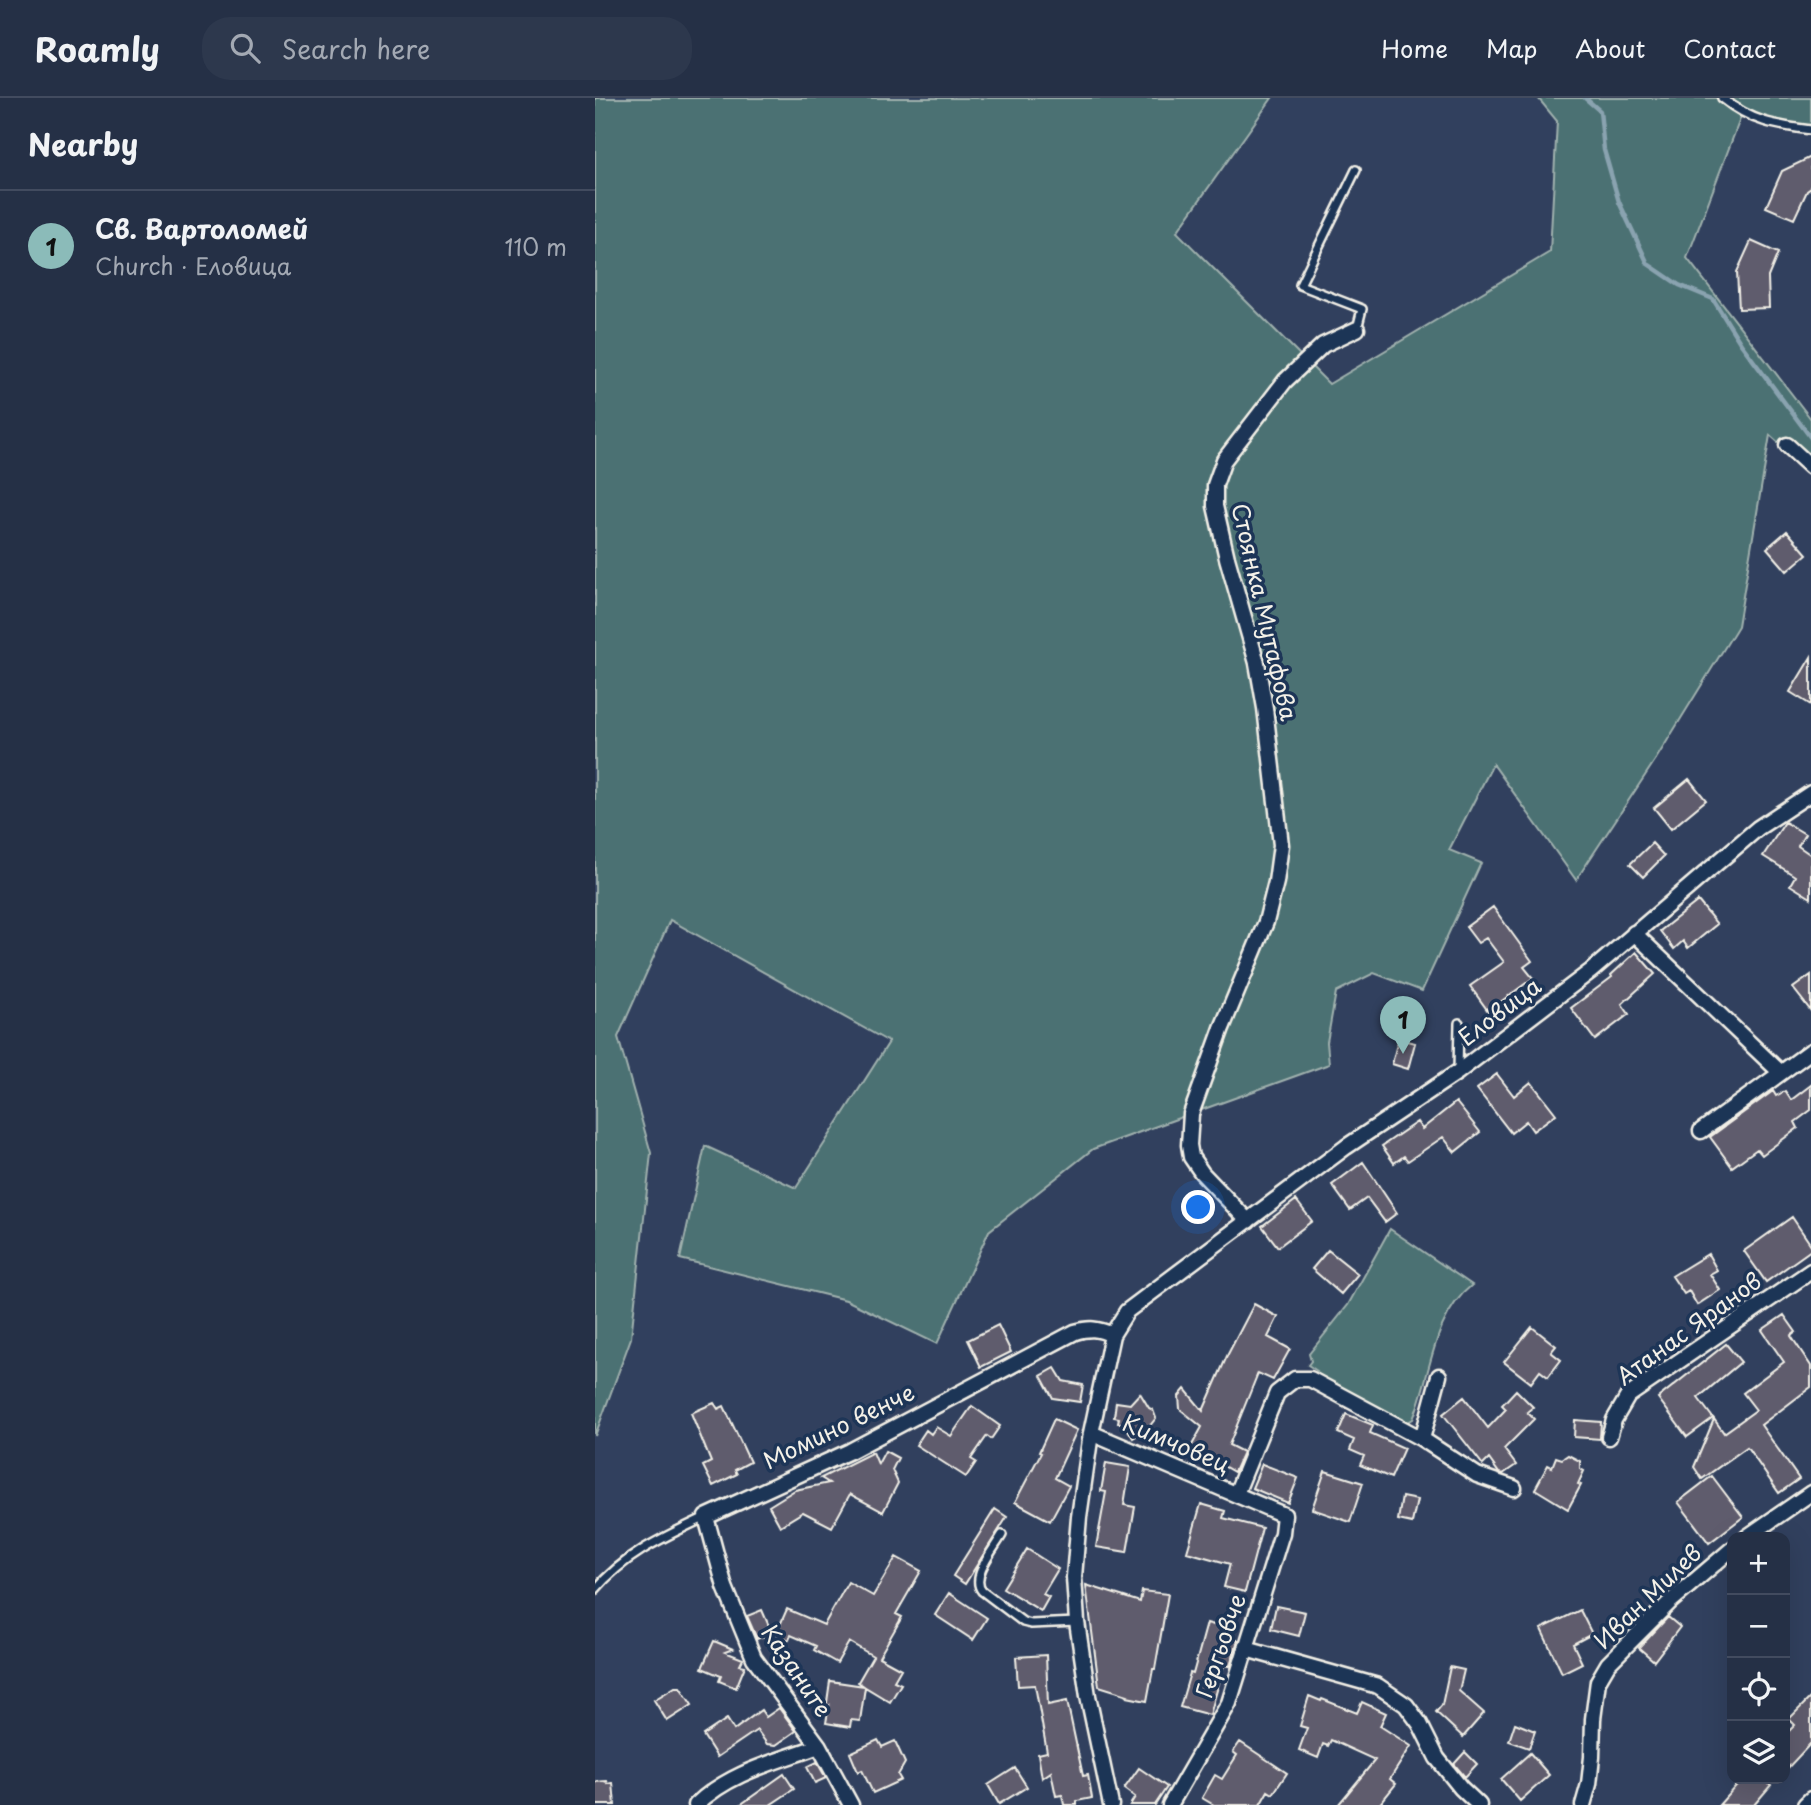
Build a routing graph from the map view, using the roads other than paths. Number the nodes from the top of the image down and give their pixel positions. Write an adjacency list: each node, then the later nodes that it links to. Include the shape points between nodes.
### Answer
1 (1722, 98): 2 (lane, via 1742,114)
2 (1811, 130)
3 (1356, 170): 4 (lane, via 1300,285 1362,309)
4 (1357, 329): 14 (street, Стоянка Мутафова, via 1323,345 1285,381 1224,460 1215,485 1227,558 1257,663 1281,845 1266,922 1191,1114 1189,1144 1202,1173)
5 (1787, 445): 6 (street)
6 (1811, 467)
7 (1811, 793): 8 (street, Еловица, via 1758,828)
8 (1634, 933): 11 (street, Еловица); 12 (street)
9 (1459, 1023): 11 (lane)
10 (1811, 1052): 12 (street)
11 (1458, 1072): 14 (street, Еловица, via 1346,1147)
12 (1781, 1073): 13 (street)
13 (1701, 1131)
14 (1248, 1221): 16 (street, Еловица, via 1127,1311)
15 (1811, 1270): 19 (street, Атанас Яранов, via 1628,1396)
16 (1112, 1335): 18 (street); 24 (street, Момино венче, via 1089,1328 1075,1332 850,1451)
17 (1439, 1376): 20 (street)
18 (1091, 1433): 23 (street, Кимчовец); 29 (street, Кимчовец, via 1074,1577)
19 (1609, 1437)
20 (1422, 1439): 21 (street, Кимчовец, via 1477,1475); 23 (street, Кимчовец, via 1310,1379 1295,1378 1277,1393)
21 (1514, 1488)
22 (1811, 1493): 25 (street)
23 (1236, 1494): 30 (street, Гергьовче, via 1284,1515)
24 (705, 1517): 28 (lane, Момино венче, via 649,1544); 31 (street, Казаните, via 725,1587 754,1658)
25 (1754, 1532)
26 (1002, 1535): 29 (lane, via 977,1578 978,1587 1023,1622)
27 (1727, 1553): 38 (street, Иван Милев, via 1670,1602 1608,1664 1598,1681 1593,1757)
28 (595, 1590)
29 (1077, 1622): 35 (street, Кимчовец)
30 (1246, 1649): 36 (street, Гергьовче, via 1229,1703); 37 (street, via 1378,1686 1406,1705 1437,1758)
31 (819, 1746): 33 (street, via 738,1775); 34 (street, Казаните)
32 (1811, 1799): 39 (street)
33 (696, 1805)
34 (851, 1805)
35 (1111, 1805)
36 (1170, 1805)
37 (1479, 1805)
38 (1583, 1805)
39 (1805, 1805)

